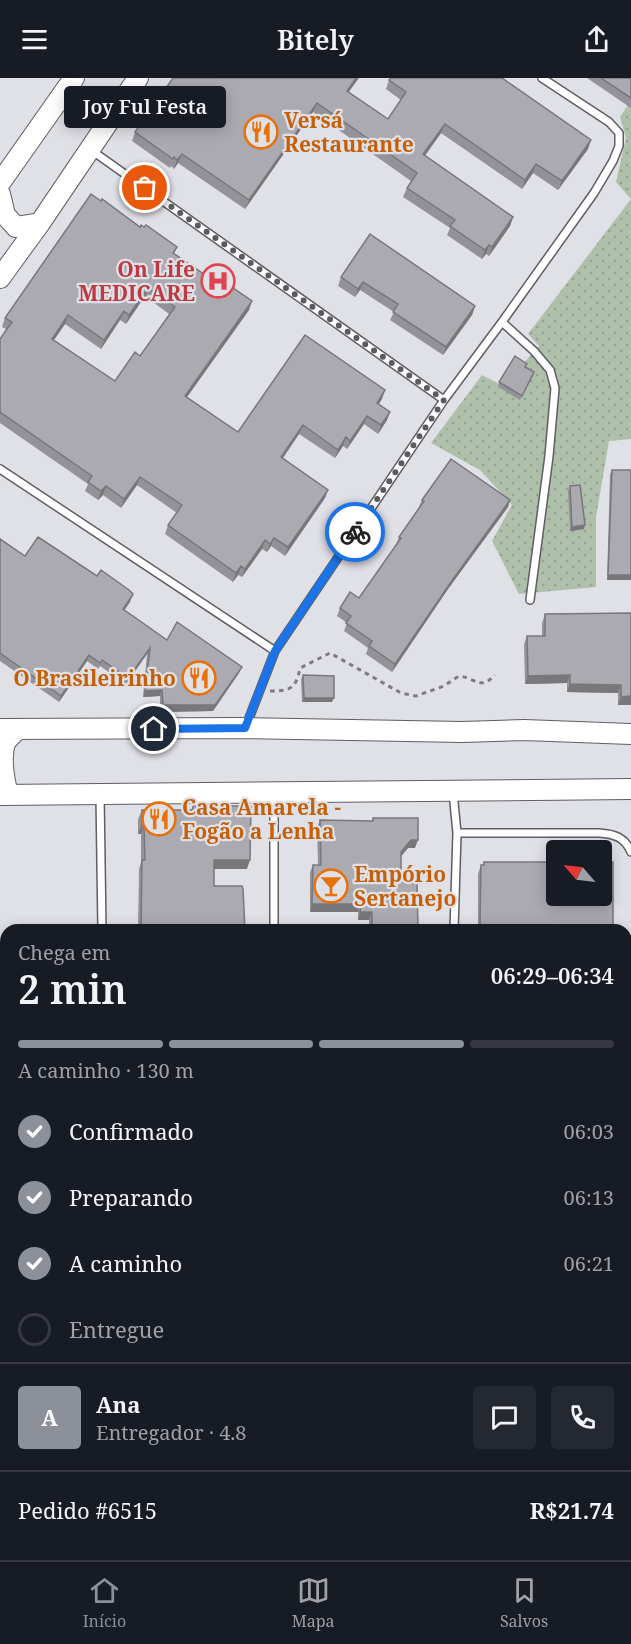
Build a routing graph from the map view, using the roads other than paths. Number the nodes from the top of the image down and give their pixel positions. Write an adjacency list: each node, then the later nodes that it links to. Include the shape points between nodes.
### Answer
1 (74, 78): 5 (main road)
2 (138, 78): 4 (main road)
3 (542, 78): 9 (lane, via 609,123 619,133 618,146 614,161 594,193)
4 (89, 148): 7 (main road); 10 (lane)
5 (0, 183)
6 (0, 194): 7 (main road, via 5,215 16,227)
7 (40, 223): 8 (main road)
8 (1, 272)
9 (502, 322): 10 (lane); 12 (lane, via 550,370 555,388)
10 (444, 400): 13 (lane)
11 (0, 470): 13 (lane)
12 (530, 600)
13 (275, 651): 14 (lane)
14 (245, 728): 15 (main road); 16 (main road)
15 (9, 729): 20 (main road, via 2,756)
16 (631, 734)
17 (631, 789): 18 (main road)
18 (453, 790): 19 (main road); 22 (lane)
19 (274, 791): 21 (main road); 25 (lane)
20 (4, 795): 21 (main road)
21 (100, 795): 24 (lane)
22 (457, 833): 23 (lane, via 599,832 621,837); 26 (lane)
23 (631, 852)
24 (102, 924)
25 (274, 924)
26 (454, 924)

